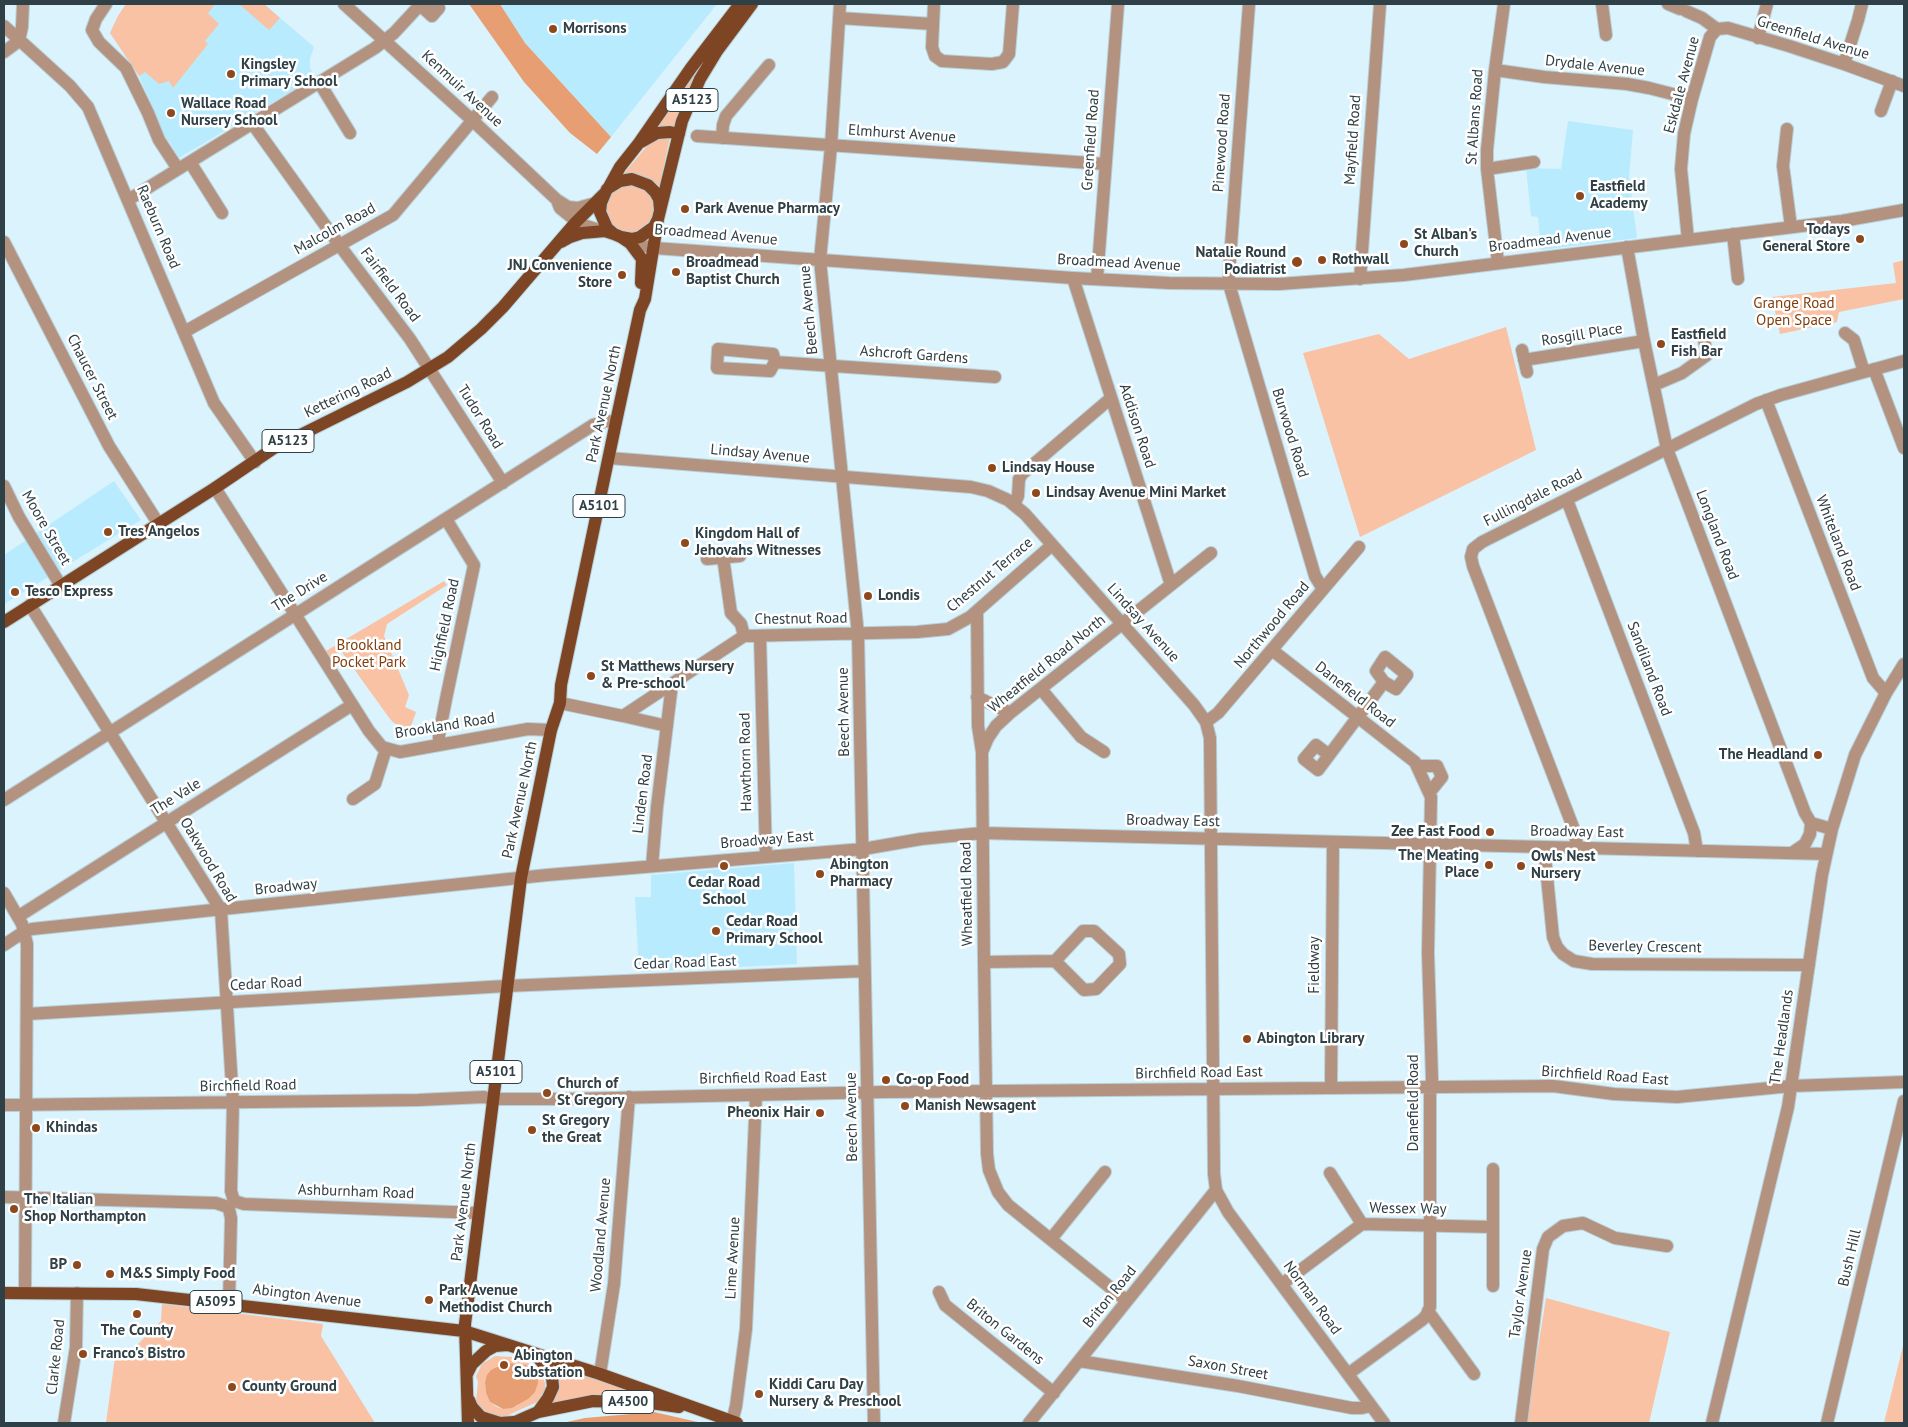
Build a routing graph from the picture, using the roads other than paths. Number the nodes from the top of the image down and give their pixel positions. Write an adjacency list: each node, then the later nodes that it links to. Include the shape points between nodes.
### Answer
1 (23, 4): 25 (street)
2 (106, 4): 48 (street, via 92,30 99,42 126,68 159,140)
3 (344, 4): 26 (street, Kenmuir Avenue)
4 (419, 4): 5 (street, via 432,16 439,8); 26 (street)
5 (434, 4)
6 (740, 4): 43 (main road, Kettering Road / A5123)
7 (752, 4): 40 (main road, A5123, via 700,78)
8 (840, 4): 19 (street, Beech Avenue)
9 (934, 4): 20 (street)
10 (1013, 4): 20 (street, via 1010,54 1006,60 996,64 939,59 933,52)
11 (1118, 4): 47 (street, Greenfield Road)
12 (1249, 4): 73 (street, Pinewood Road)
13 (1380, 4): 71 (street, Mayfield Road)
14 (1504, 4): 30 (street, St Albans Road)
15 (1602, 4): 23 (street)
16 (1767, 4): 24 (street)
17 (1862, 4): 28 (street)
18 (1678, 8): 22 (street, Greenfield Avenue, via 1702,18)
19 (839, 18): 20 (street); 44 (street, Beech Avenue)
20 (933, 24)
21 (4, 26): 25 (street, Raeburn Road)
22 (1717, 30): 24 (street, Greenfield Avenue, via 1728,28); 34 (street, Eskdale Avenue, via 1710,37)
23 (1607, 37)
24 (1758, 38): 28 (street, Greenfield Avenue)
25 (19, 41): 27 (street); 51 (street, Raeburn Road, via 70,86 88,107)
26 (385, 41): 31 (street); 36 (street, Kenmuir Avenue)
27 (4, 52)
28 (1844, 64): 32 (street, Greenfield Avenue)
29 (769, 65): 42 (street, via 726,116)
30 (1495, 70): 34 (street, Drydale Avenue, via 1544,78 1627,84); 49 (street, St Albans Road)
31 (319, 82): 37 (street); 39 (street)
32 (1898, 83): 35 (street)
33 (492, 97): 36 (street, Malcolm Road)
34 (1692, 99): 61 (street, Eskdale Avenue, via 1681,169)
35 (1881, 111)
36 (472, 120): 52 (street, Kenmuir Avenue); 63 (street, Malcolm Road, via 393,215)
37 (252, 123): 45 (street); 63 (street, Fairfield Road)
38 (1787, 129): 58 (street, via 1783,166)
39 (350, 133)
40 (678, 134): 43 (main road, Kettering Road, via 657,134); 56 (main road, A5123)
41 (697, 136): 42 (street, Elmhurst Avenue)
42 (722, 138): 44 (street, Elmhurst Avenue)
43 (639, 143): 50 (main road, Kettering Road / A5123)
44 (832, 146): 47 (street, Elmhurst Avenue); 67 (street, Beech Avenue)
45 (190, 162): 48 (street); 55 (street)
46 (1534, 162): 49 (street)
47 (1106, 164): 70 (street, Greenfield Road)
48 (178, 169): 51 (street)
49 (1487, 169): 68 (street, St Albans Road)
50 (606, 192): 53 (main road, Kettering Road / A5123); 56 (main road, via 625,179 641,181 659,199); 60 (main road, via 601,203 602,220)
51 (128, 200): 75 (street, Raeburn Road)
52 (557, 200): 53 (street, Kenmuir Avenue, via 568,207); 57 (street, Kenmuir Avenue, via 560,208)
53 (592, 204): 57 (main road, Kettering Road / A5123)
54 (1904, 210): 58 (street, Broadmead Avenue)
55 (222, 213)
56 (659, 214): 60 (main road, via 654,227 640,237); 66 (main road, Park Avenue North / A5101)
57 (576, 222): 60 (street, Kenmuir Avenue); 64 (main road, Kettering Road / A5123)
58 (1791, 227): 59 (street, Broadmead Avenue)
59 (1733, 234): 61 (street, Broadmead Avenue); 72 (street)
60 (618, 236): 64 (main road, Kettering Road / A5123, via 582,233); 66 (street, Broadmead Avenue); 74 (main road, Park Avenue North / A5101, via 642,259)
61 (1688, 240): 65 (street, Broadmead Avenue)
62 (4, 242): 101 (street, Chaucer Street, via 109,446)
63 (340, 246): 75 (street, Malcolm Road); 83 (street, Fairfield Road)
64 (555, 246): 83 (main road, Kettering Road / A5123, via 481,329)
65 (1627, 247): 68 (street, Broadmead Avenue); 78 (street, Longland Road)
66 (654, 248): 67 (street, Broadmead Avenue); 74 (main road, Park Avenue North / A5101)
67 (820, 260): 69 (street, Broadmead Avenue); 82 (street, Beech Avenue)
68 (1498, 263): 71 (street, Broadmead Avenue)
69 (1073, 278): 70 (street, Broadmead Avenue); 87 (street, Addison Road)
70 (1098, 279): 73 (street, Broadmead Avenue)
71 (1360, 279): 73 (street, Broadmead Avenue)
72 (1738, 279)
73 (1229, 284): 110 (street, Burwood Road, via 1315,576)
74 (640, 310): 89 (main road, Park Avenue North / A5101)
75 (184, 332): 93 (street, Raeburn Road, via 214,403)
76 (1845, 333): 84 (street, via 1854,340)
77 (1704, 335): 86 (street, via 1707,355 1682,373)
78 (1644, 341): 79 (street, Rosgill Place); 86 (street, Longland Road)
79 (1524, 360)
80 (1904, 360): 84 (street, Fullingdale Road)
81 (775, 362): 82 (street, Ashcroft Gardens)
82 (830, 366): 85 (street, Ashcroft Gardens); 94 (street, Beech Avenue)
83 (431, 369): 93 (main road, Kettering Road / A5123, via 290,440); 95 (street, Tudor Road)
84 (1869, 370): 88 (street, Fullingdale Road); 90 (street)
85 (995, 377)
86 (1654, 385): 91 (street, Longland Road)
87 (1111, 398): 99 (street, via 1022,474); 108 (street, Addison Road)
88 (1766, 400): 91 (street, Fullingdale Road); 124 (street, Whiteland Road, via 1873,678)
89 (616, 422): 92 (main road, Park Avenue North / A5101); 95 (street, The Drive, via 593,425)
90 (1904, 448)
91 (1667, 449): 98 (street, Fullingdale Road); 145 (street, Longland Road)
92 (609, 458): 94 (street, Lindsay Avenue); 126 (main road, Park Avenue North / A5101, via 561,685)
93 (255, 462): 97 (main road, Kettering Road / A5123)
94 (842, 477): 99 (street, Lindsay Avenue, via 980,489); 116 (street, Beech Avenue)
95 (503, 483): 100 (street, The Drive)
96 (4, 486): 109 (street, Moore Street)
97 (215, 488): 101 (main road, Kettering Road / A5123); 113 (street, Brookland Road)
98 (1567, 500): 152 (street, Fullingdale Road, via 1482,542 1471,557 1573,827); 154 (street, Sandiland Road, via 1694,833)
99 (1014, 505): 102 (street, Lindsay Avenue)
100 (446, 519): 113 (street, The Drive); 135 (street, Highfield Road, via 474,565)
101 (158, 524): 109 (main road, Kettering Road / A5123)
102 (1052, 545): 112 (street, Chestnut Terrace); 115 (street, Lindsay Avenue)
103 (1359, 547): 110 (street, Northwood Road)
104 (1211, 553): 108 (street, Wheatfield Road North)
105 (740, 556): 106 (street)
106 (723, 557): 107 (street); 117 (street, via 731,613 741,624)
107 (708, 558)
108 (1171, 585): 115 (street, Wheatfield Road North)
109 (61, 586): 111 (main road, Kettering Road / A5123)
110 (1323, 589): 119 (street, Northwood Road)
111 (30, 605): 114 (main road, Kettering Road / A5123); 134 (street, Oakwood Road)
112 (977, 611): 116 (street, Chestnut Terrace, via 958,625 942,631); 125 (street, Wheatfield Road)
113 (295, 615): 127 (street, Brookland Road); 134 (street, The Drive)
114 (4, 622)
115 (1122, 624): 123 (street, Wheatfield Road North); 131 (street, Lindsay Avenue)
116 (858, 634): 118 (street, Chestnut Road); 153 (street, Beech Avenue)
117 (744, 636): 118 (street, Chestnut Road); 122 (street, Chestnut Road)
118 (760, 636): 157 (street, Hawthorn Road)
119 (1272, 650): 130 (street, Danefield Road); 131 (street, Northwood Road, via 1218,713)
120 (1904, 664): 124 (street, The Headlands)
121 (1384, 682): 130 (street)
122 (672, 684): 129 (street, Chestnut Road); 132 (street, Linden Road)
123 (1040, 688): 128 (street, Wheatfield Road North); 138 (street, via 1081,736)
124 (1886, 693): 146 (street, The Headlands, via 1855,755)
125 (977, 697): 128 (street); 137 (street, Wheatfield Road)
126 (560, 703): 129 (street); 133 (main road, Park Avenue North / A5101)
127 (352, 705): 136 (street, Brookland Road, via 374,739); 144 (street, The Vale)
128 (1010, 713): 137 (street, Wheatfield Road North, via 996,726)
129 (623, 716): 132 (street)
130 (1358, 718): 139 (street); 140 (street, Danefield Road)
131 (1206, 722): 148 (street, Lindsay Avenue, via 1210,738)
132 (667, 726): 158 (street, Linden Road)
133 (551, 730): 135 (street, Brookland Road, via 533,728); 159 (main road, Park Avenue North / A5101)
134 (110, 732): 143 (street, The Drive); 144 (street, Oakwood Road)
135 (439, 745): 136 (street, Brookland Road, via 400,752)
136 (386, 749): 142 (street, via 375,784)
137 (982, 752): 147 (street, Wheatfield Road)
138 (1104, 752)
139 (1329, 755)
140 (1417, 766): 141 (street, Danefield Road); 141 (street, Danefield Road, via 1437,766 1442,776)
141 (1430, 792): 150 (street, Danefield Road)
142 (353, 799)
143 (4, 800)
144 (166, 823): 161 (street, Oakwood Road); 162 (street, The Vale)
145 (1811, 824): 146 (street); 155 (street, via 1806,844)
146 (1832, 829): 156 (street, The Headlands)
147 (982, 833): 148 (street, Broadway East); 153 (street, Broadway East); 166 (street, Wheatfield Road)
148 (1210, 838): 149 (street, Broadway East); 176 (street, Lindsay Avenue)
149 (1333, 842): 150 (street, Broadway East); 174 (street, Fieldway)
150 (1430, 844): 151 (street, Broadway East); 175 (street, Danefield Road)
151 (1544, 847): 152 (street, Broadway East); 167 (street, Beverley Crescent, via 1553,937 1563,954 1574,961 1592,964)
152 (1578, 848): 154 (street, Broadway East)
153 (862, 849): 157 (street, Broadway East); 168 (street, Beech Avenue)
154 (1697, 851): 155 (street, Broadway East)
155 (1792, 853): 156 (street, Broadway East)
156 (1826, 854): 167 (street, The Headlands)
157 (766, 857): 158 (street, Broadway East)
158 (652, 866): 159 (street, Broadway East)
159 (521, 878): 161 (street, Broadway); 169 (main road, Park Avenue North / A5101)
160 (4, 893): 162 (street)
161 (221, 910): 163 (street, Broadway); 170 (street, Oakwood Road)
162 (19, 916): 163 (street)
163 (25, 931): 164 (street); 171 (street)
164 (4, 945)
165 (1055, 960): 165 (street, via 1083,931 1094,930 1119,954 1120,964 1096,988 1084,990); 166 (street)
166 (984, 962): 178 (street, Wheatfield Road)
167 (1809, 965): 173 (street, The Headlands)
168 (865, 971): 169 (street, Cedar Road East); 177 (street, Beech Avenue)
169 (506, 986): 170 (street, Cedar Road); 181 (main road, Park Avenue North / A5101)
170 (228, 1002): 171 (street, Cedar Road); 183 (street, Oakwood Road)
171 (27, 1014): 185 (street)
172 (1904, 1082): 173 (street, Birchfield Road East)
173 (1791, 1086): 175 (street, Birchfield Road East, via 1677,1097 1614,1094 1553,1086); 233 (street, The Headlands)
174 (1331, 1088): 175 (street, Birchfield Road East); 176 (street, Birchfield Road East)
175 (1431, 1088): 195 (street, Danefield Road)
176 (1213, 1089): 178 (street, Birchfield Road East); 189 (street, Lindsay Avenue)
177 (868, 1092): 178 (street, Birchfield Road East); 179 (street, Birchfield Road East); 229 (street, Beech Avenue)
178 (986, 1092): 197 (street, Wheatfield Road, via 987,1162 993,1184 1008,1205)
179 (756, 1095): 180 (street, Birchfield Road East); 225 (street, Lime Avenue, via 746,1329)
180 (629, 1098): 181 (street, Birchfield Road East); 217 (street, Woodland Avenue, via 614,1284)
181 (492, 1099): 183 (street, Birchfield Road); 193 (main road, Park Avenue North / A5101)
182 (1904, 1101): 234 (street, Bush Hill)
183 (233, 1103): 185 (street, Birchfield Road); 192 (street, Oakwood Road)
184 (4, 1106): 185 (street, Birchfield Road)
185 (27, 1106): 191 (street)
186 (1493, 1169): 196 (street)
187 (1106, 1172): 197 (street)
188 (1330, 1173): 194 (street)
189 (1216, 1190): 199 (street, Norman Road, via 1228,1212); 205 (street, Briton Road)
190 (4, 1197): 191 (street, Ashburnham Road)
191 (26, 1197): 192 (street, Ashburnham Road); 203 (street)
192 (230, 1203): 193 (street, Ashburnham Road); 207 (street, Oakwood Road)
193 (478, 1213): 206 (main road, Park Avenue North / A5101)
194 (1362, 1224): 195 (street, Wessex Way); 199 (street, Wessex Way)
195 (1430, 1226): 196 (street, Wessex Way); 208 (street, Danefield Road)
196 (1493, 1226): 200 (street)
197 (1050, 1239): 205 (street, Wheatfield Road)
198 (1666, 1246): 232 (street, Taylor Avenue, via 1615,1238 1589,1225 1576,1223 1558,1228 1548,1237 1543,1249)
199 (1282, 1284): 218 (street, Norman Road)
200 (1493, 1286)
201 (939, 1292): 220 (street, Briton Gardens, via 945,1305)
202 (4, 1293): 203 (main road, Abington Avenue / A5095)
203 (25, 1293): 204 (main road, Abington Avenue / A5095)
204 (77, 1293): 207 (main road, Abington Avenue / A5095, via 136,1294); 226 (street, Clarke Road, via 76,1347)
205 (1128, 1301): 215 (street, Briton Road)
206 (467, 1303): 209 (main road, A5101, via 457,1321); 210 (main road, A5101); 211 (main road, A5095, via 473,1324)
207 (229, 1304): 209 (main road, Abington Avenue / A5095)
208 (1428, 1312): 218 (street, via 1422,1320); 219 (street)
209 (439, 1329): 210 (main road, Abington Avenue / A5095); 213 (main road, via 457,1338)
210 (464, 1331): 211 (main road, Abington Avenue / A5095); 213 (main road, A5101)
211 (487, 1337): 212 (main road, Abington Avenue / A5095)
212 (509, 1345): 214 (main road, Abington Avenue / A4500); 216 (main road, via 495,1346 486,1351 472,1364)
213 (466, 1350): 216 (main road, A5101)
214 (532, 1352): 217 (main road, Abington Avenue / A4500); 224 (main road, via 552,1377 553,1388)
215 (1079, 1361): 220 (street, Briton Road); 222 (street, Saxon Street, via 1219,1382 1352,1408)
216 (467, 1374): 221 (main road)
217 (600, 1374): 223 (main road, A4500)
218 (1348, 1374): 222 (street, Norman Road)
219 (1474, 1374)
220 (1054, 1392): 230 (street, Briton Road)
221 (468, 1398): 227 (main road); 228 (main road, A4500, via 481,1417)
222 (1371, 1406): 231 (street, Norman Road)
223 (699, 1410): 224 (main road, A4500, via 606,1400 579,1402); 225 (main road, A4500)
224 (538, 1412): 228 (main road, A4500)
225 (735, 1422)
226 (64, 1423)
227 (468, 1423)
228 (513, 1423)
229 (874, 1423)
230 (1029, 1423)
231 (1384, 1423)
232 (1521, 1423)
233 (1712, 1423)
234 (1827, 1423)

